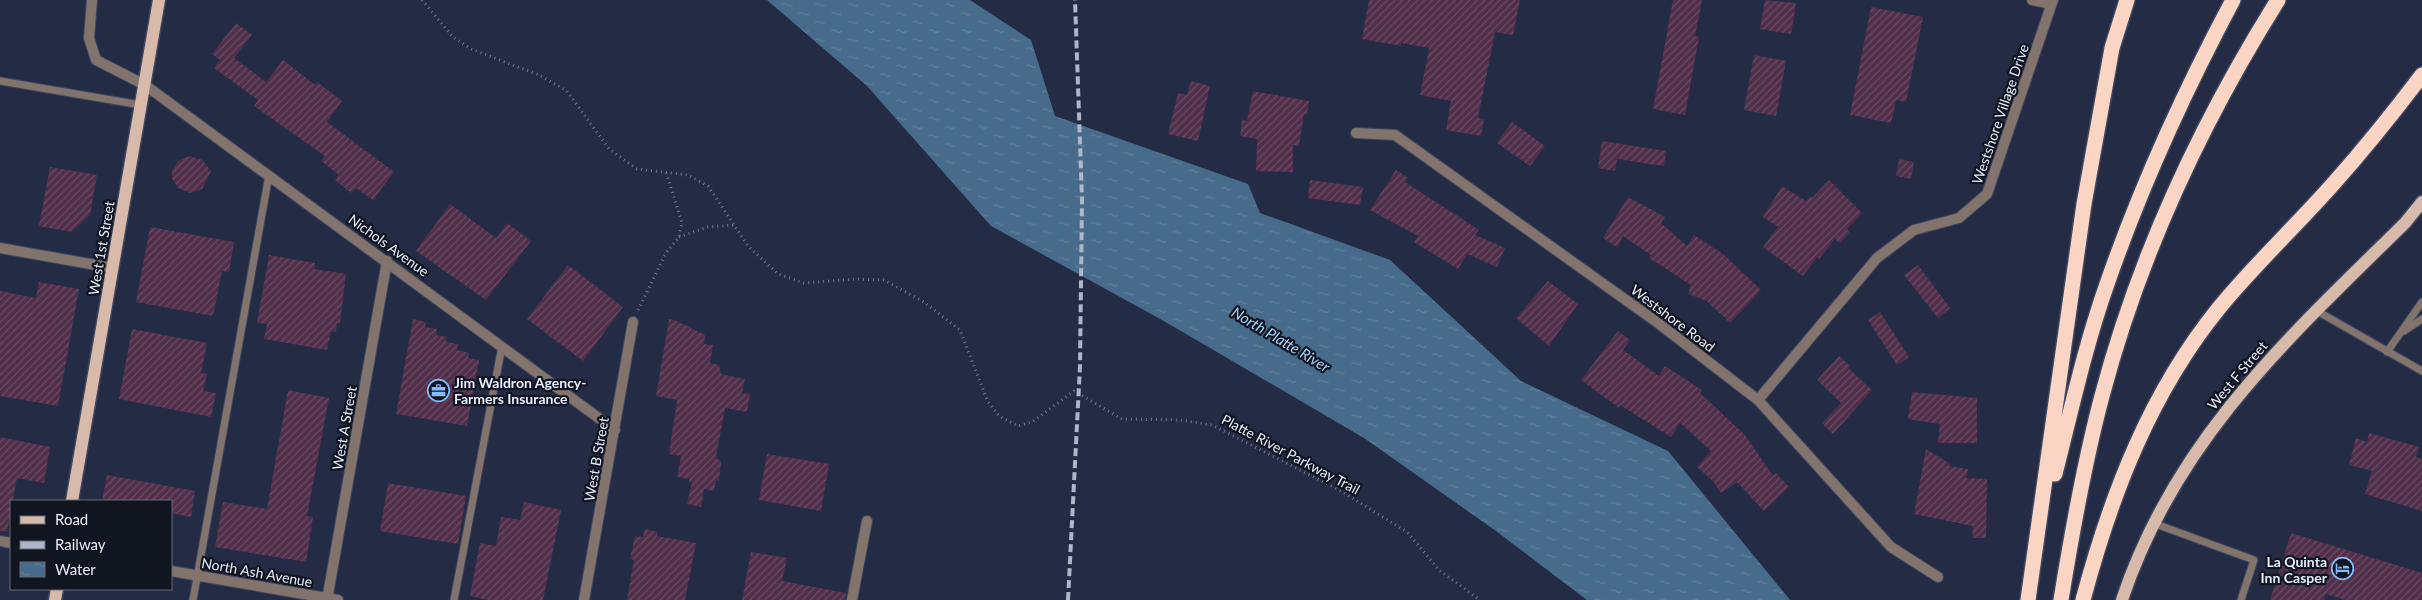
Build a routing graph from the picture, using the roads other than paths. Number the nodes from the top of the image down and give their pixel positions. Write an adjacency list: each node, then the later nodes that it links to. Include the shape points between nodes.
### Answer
1 (92, 0): 10 (street, Nichols Avenue, via 89,38 96,60)
2 (159, 0): 10 (main road, West 1st Street)
3 (2032, 0): 7 (street)
4 (2127, 0): 31 (highway, via 2112,48 2084,204)
5 (2233, 0): 31 (highway, via 2188,85 2140,194 2106,286 2075,395)
6 (2278, 0): 42 (highway, via 2218,102 2142,273 2119,337 2087,456)
7 (2052, 2): 26 (street, Westshore Village Drive, via 1987,194 1959,218 1914,230 1877,258)
8 (2422, 74): 43 (highway, via 2398,108 2333,184 2219,308 2180,362 2158,399 2127,465)
9 (0, 81): 11 (lane)
10 (145, 84): 11 (main road, West 1st Street); 13 (street, Nichols Avenue)
11 (141, 105): 17 (main road, West 1st Street)
12 (1356, 133): 26 (street, Westshore Road, via 1395,135 1658,323)
13 (269, 175): 16 (street, Nichols Avenue); 33 (lane)
14 (2422, 202): 19 (main road, West F Street)
15 (0, 248): 17 (street)
16 (387, 261): 23 (street, Nichols Avenue); 35 (street, West A Street)
17 (113, 268): 28 (main road, West 1st Street)
18 (2422, 302): 22 (lane)
19 (2317, 311): 24 (lane); 30 (main road, West F Street, via 2283,344 2217,421 2182,471)
20 (2422, 318): 22 (lane)
21 (633, 322): 27 (street, West B Street)
22 (2401, 332): 24 (lane)
23 (502, 346): 27 (street, Nichols Avenue); 38 (lane)
24 (2387, 352): 25 (lane)
25 (2422, 371)
26 (1758, 400): 34 (street, Westshore Road, via 1891,547)
27 (615, 430): 39 (street, West B Street)
28 (72, 500)
29 (867, 521): 40 (street)
30 (2154, 523): 44 (main road, West F Street); 45 (lane, via 2254,560)
31 (2036, 556): 41 (highway)
32 (172, 571): 33 (street, North Ash Avenue)
33 (198, 575): 35 (street, North Ash Avenue); 36 (lane)
34 (1938, 577)
35 (327, 599): 37 (street, North Ash Avenue)
36 (193, 600)
37 (338, 600)
38 (454, 600)
39 (584, 600)
40 (852, 600)
41 (2028, 600)
42 (2061, 600)
43 (2083, 600)
44 (2122, 600)
45 (2241, 600)

